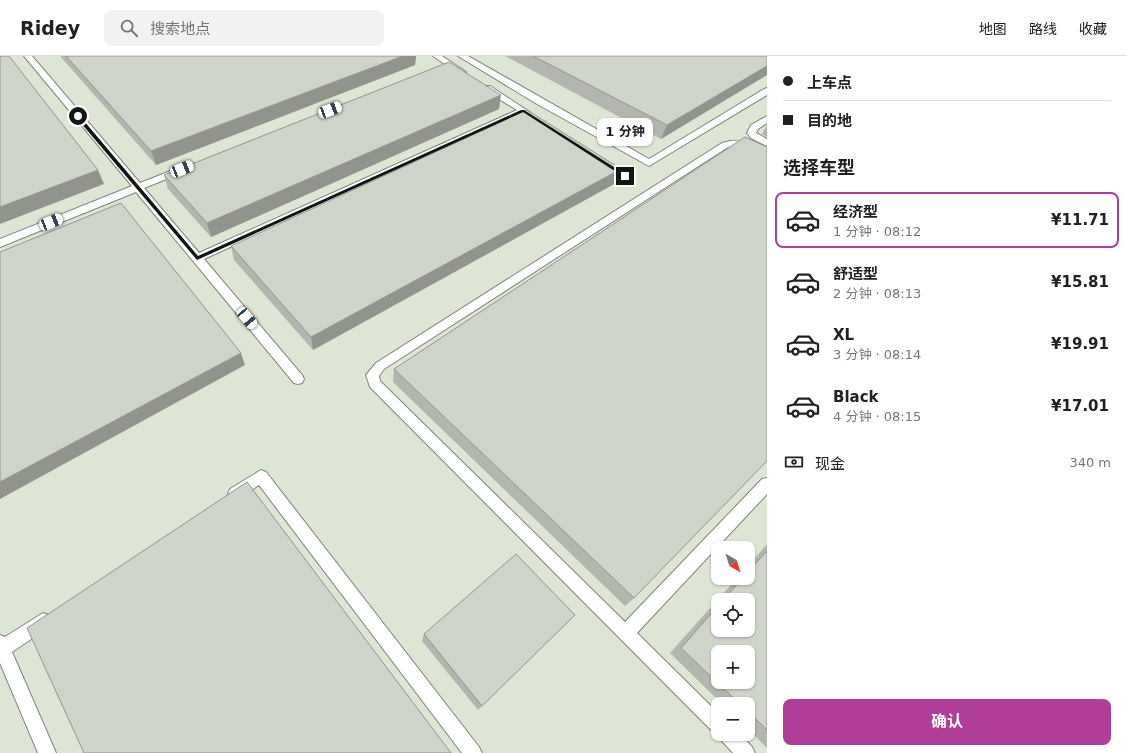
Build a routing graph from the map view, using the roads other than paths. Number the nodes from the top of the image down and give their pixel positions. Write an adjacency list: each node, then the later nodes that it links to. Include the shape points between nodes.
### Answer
1 (28, 56): 15 (lane)
2 (437, 56): 4 (lane, via 444,65)
3 (462, 56): 6 (lane, via 649,163)
4 (467, 75)
5 (479, 83): 7 (lane)
6 (767, 91)
7 (523, 111): 8 (lane); 17 (lane)
8 (536, 119)
9 (767, 119): 10 (lane, via 754,127 751,133)
10 (767, 143)
11 (767, 155): 22 (lane, via 738,143 731,142 725,145 386,362 372,375 374,383)
12 (600, 159): 14 (lane)
13 (189, 166): 15 (lane)
14 (625, 176)
15 (137, 187): 16 (lane); 17 (lane)
16 (0, 243)
17 (197, 258): 18 (lane)
18 (298, 379)
19 (767, 484): 22 (lane)
20 (221, 503): 27 (lane, via 261,476)
21 (56, 613): 23 (lane)
22 (626, 633): 24 (lane)
23 (2, 645): 26 (lane)
24 (711, 718)
25 (734, 741): 28 (lane)
26 (47, 753)
27 (473, 753)
28 (746, 753)

